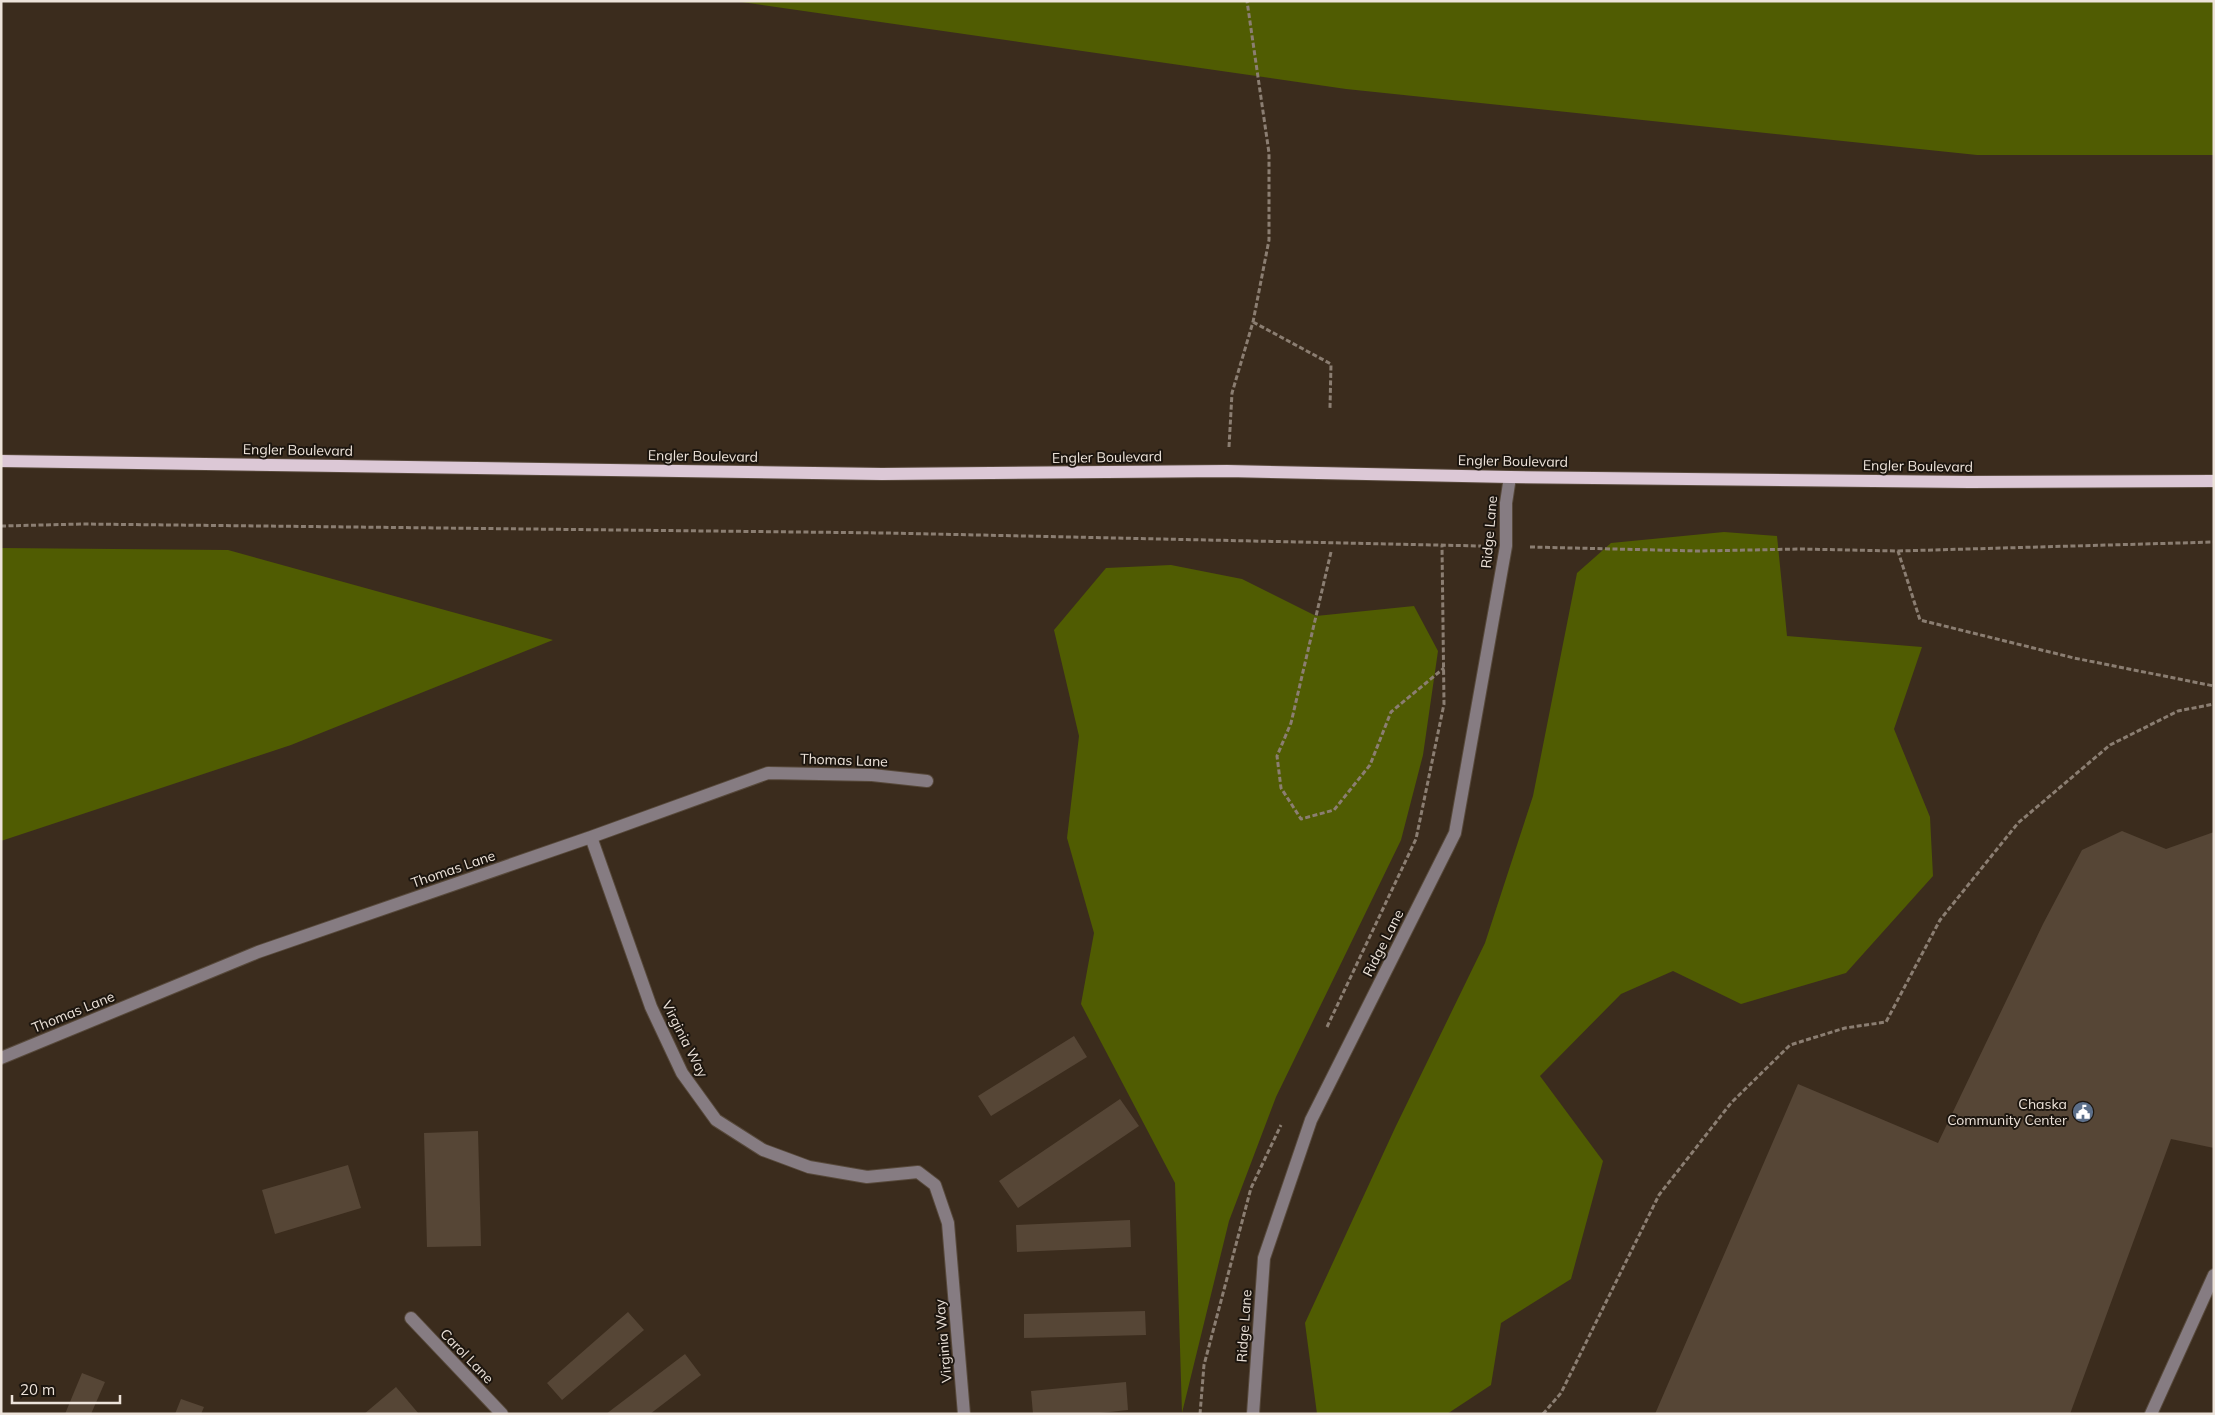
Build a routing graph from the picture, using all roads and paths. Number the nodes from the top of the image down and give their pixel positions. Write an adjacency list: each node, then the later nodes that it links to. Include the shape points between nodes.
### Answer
1 (1247, 1): 2 (path, via 1269,153 1269,240)
2 (1253, 322): 3 (path, via 1331,364); 5 (path, via 1232,393)
3 (1330, 408)
4 (1, 461): 5 (main road, Engler Boulevard, via 882,474)
5 (1228, 471): 6 (main road, Engler Boulevard)
6 (1510, 476): 7 (main road, Engler Boulevard, via 1969,482); 11 (street, Ridge Lane)
7 (2214, 481)
8 (1, 526): 10 (path, via 82,524 897,533)
9 (2214, 542): 12 (path)
10 (1442, 545): 11 (path); 14 (path)
11 (1506, 546): 12 (path, via 1699,551); 27 (street, Ridge Lane, via 1455,833 1311,1120 1264,1258)
12 (1898, 551): 15 (path, via 1920,620 2074,658)
13 (1331, 552): 14 (path, via 1291,723 1278,756 1280,788 1301,819 1334,810 1370,764 1391,712)
14 (1444, 668): 19 (path, via 1444,704 1416,840)
15 (2214, 686)
16 (2214, 704): 28 (path, via 2178,711 2110,745 2018,823 1940,920 1886,1022 1845,1028 1790,1045 1731,1103 1659,1195 1562,1393)
17 (927, 781): 18 (street, Thomas Lane, via 872,775 768,773)
18 (591, 837): 20 (street, Thomas Lane, via 258,952); 25 (street, Virginia Way, via 651,1007 682,1074 716,1120 763,1150 809,1167 867,1177 918,1172 935,1185 948,1223)
19 (1324, 1032)
20 (1, 1058)
21 (1284, 1118): 26 (path, via 1251,1188 1204,1365)
22 (2214, 1275): 29 (street)
23 (411, 1318): 24 (street, Carol Lane)
24 (502, 1414)
25 (964, 1414)
26 (1200, 1414)
27 (1253, 1414)
28 (1543, 1414)
29 (2151, 1414)

